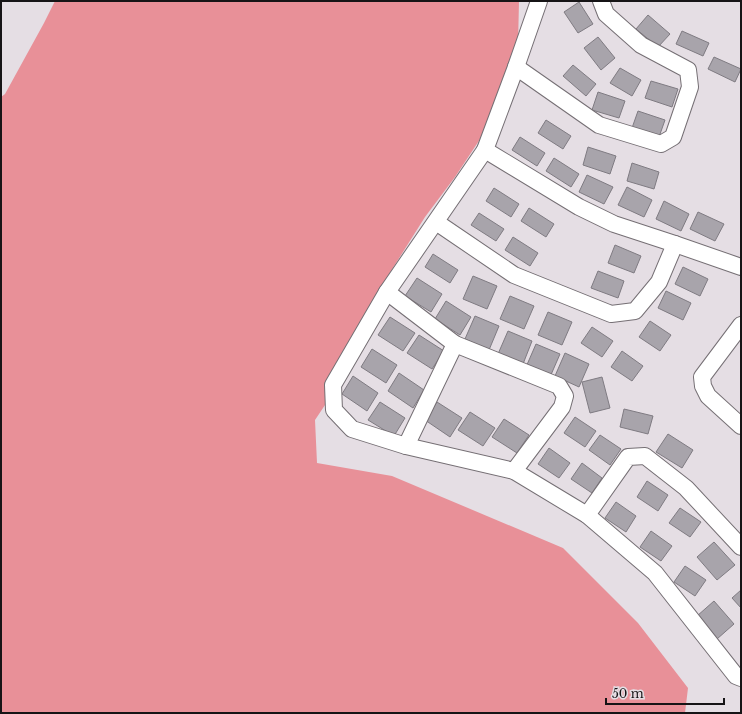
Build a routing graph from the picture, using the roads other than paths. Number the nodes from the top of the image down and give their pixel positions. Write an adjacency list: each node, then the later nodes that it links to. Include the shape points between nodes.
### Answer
1 (539, 1): 3 (street)
2 (602, 1): 3 (street, via 606,14 641,45 688,70 690,87 673,137 661,144 599,125)
3 (516, 67): 4 (street)
4 (485, 150): 5 (street); 6 (street, via 579,207 614,224)
5 (436, 222): 6 (street, via 514,275 611,314 635,311 659,282); 8 (street)
6 (675, 244): 7 (street)
7 (741, 267)
8 (387, 292): 10 (street); 12 (street, via 334,385 334,410 352,429)
9 (741, 325): 11 (street, via 702,377 708,396)
10 (455, 344): 12 (street); 13 (street, via 560,386 565,396 562,407)
11 (741, 426)
12 (406, 446): 13 (street)
13 (514, 471): 14 (street)
14 (587, 515): 15 (street, via 628,457 645,456 686,488); 16 (street, via 655,573 736,676)
15 (741, 547)
16 (741, 678)

